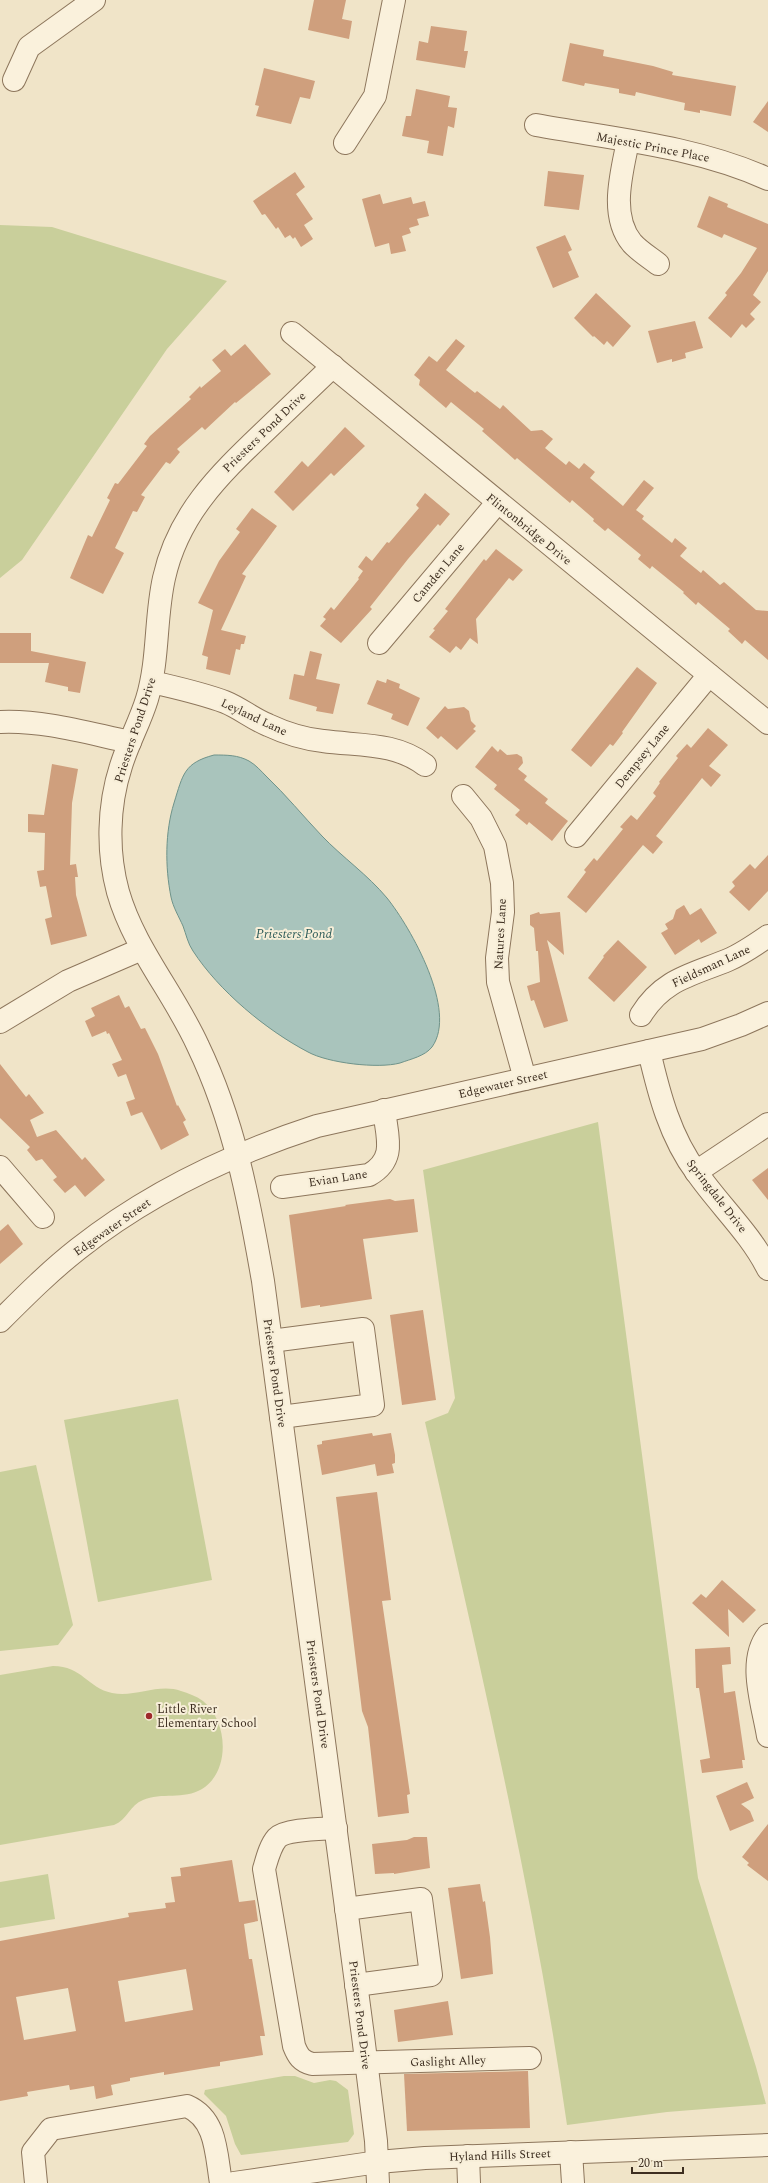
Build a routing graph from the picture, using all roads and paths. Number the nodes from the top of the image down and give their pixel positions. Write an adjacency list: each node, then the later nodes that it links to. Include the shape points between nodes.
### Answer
1 (94, 0): 3 (street, via 29,47)
2 (394, 0): 6 (street, via 375,96)
3 (14, 80)
4 (536, 125): 5 (street, Majestic Prince Place)
5 (628, 141): 7 (street, Majestic Prince Place, via 708,156 738,165); 8 (street, via 619,190 620,212 625,232 632,243)
6 (346, 143)
7 (768, 179)
8 (658, 264)
9 (292, 333): 10 (street, Flintonbridge Drive)
10 (333, 366): 11 (street, Flintonbridge Drive); 14 (street, Priesters Pond Drive, via 222,472 202,495 186,522 173,549 164,577 158,607)
11 (497, 503): 12 (street, Camden Lane); 13 (street, Flintonbridge Drive)
12 (380, 643)
13 (709, 676): 16 (street, Flintonbridge Drive); 20 (street, Dempsey Lane)
14 (152, 682): 17 (street, Priesters Pond Drive); 18 (street, Leyland Lane, via 199,693 226,703 268,725 294,735 323,741 390,748 416,758)
15 (0, 722): 17 (street, via 46,724)
16 (768, 723)
17 (130, 742): 22 (street, Priesters Pond Drive, via 120,766 113,798 112,860 118,891)
18 (425, 765)
19 (463, 796): 27 (street, Natures Lane, via 481,818 495,846 502,890 497,958 498,982)
20 (576, 836)
21 (768, 936): 24 (street, Fieldsman Lane, via 730,959 675,981 649,1001)
22 (142, 949): 25 (street, via 68,981); 30 (street, Priesters Pond Drive, via 175,1000 198,1046 219,1094)
23 (768, 1012): 26 (street, Edgewater Street, via 702,1039)
24 (641, 1015)
25 (0, 1022)
26 (649, 1051): 27 (street, Edgewater Street); 32 (street, Springdale Drive, via 662,1102 674,1132)
27 (526, 1079): 28 (street, Edgewater Street)
28 (384, 1110): 30 (street, Edgewater Street, via 317,1126); 33 (street, Evian Lane, via 389,1149 380,1169 369,1175)
29 (768, 1124): 32 (street)
30 (238, 1154): 36 (street, Edgewater Street, via 165,1191 122,1217 78,1249 38,1283); 37 (street, Priesters Pond Drive, via 250,1206)
31 (0, 1167): 34 (street)
32 (696, 1172): 35 (street, Springdale Drive, via 744,1230)
33 (282, 1187)
34 (43, 1217)
35 (768, 1269)
36 (0, 1321)
37 (271, 1341): 38 (street, Priesters Pond Drive); 38 (street, via 363,1329 373,1405)
38 (281, 1418): 41 (street, Priesters Pond Drive)
39 (768, 1636): 40 (street, via 759,1649 757,1668)
40 (768, 1736)
41 (336, 1828): 42 (street, Priesters Pond Drive); 45 (street, Gaslight Alley, via 287,1833 278,1837 264,1869 294,2046 298,2056 304,2062 312,2064)
42 (346, 1909): 43 (street, Priesters Pond Drive); 43 (street, via 421,1899 431,1975)
43 (356, 1985): 45 (street, Priesters Pond Drive)
44 (530, 2058): 45 (street, Gaslight Alley)
45 (366, 2064): 49 (street, Priesters Pond Drive)
46 (768, 2146): 47 (street, Hyland Hills Street)
47 (571, 2152): 48 (street, Hyland Hills Street); 54 (street)
48 (468, 2156): 49 (street, Hyland Hills Street); 53 (street)
49 (378, 2172): 52 (street, Hyland Hills Street)
50 (36, 2183): 51 (street, via 33,2152 51,2129 187,2106 194,2109 208,2123 213,2135)
51 (222, 2183)
52 (234, 2183)
53 (470, 2183)
54 (573, 2183)

